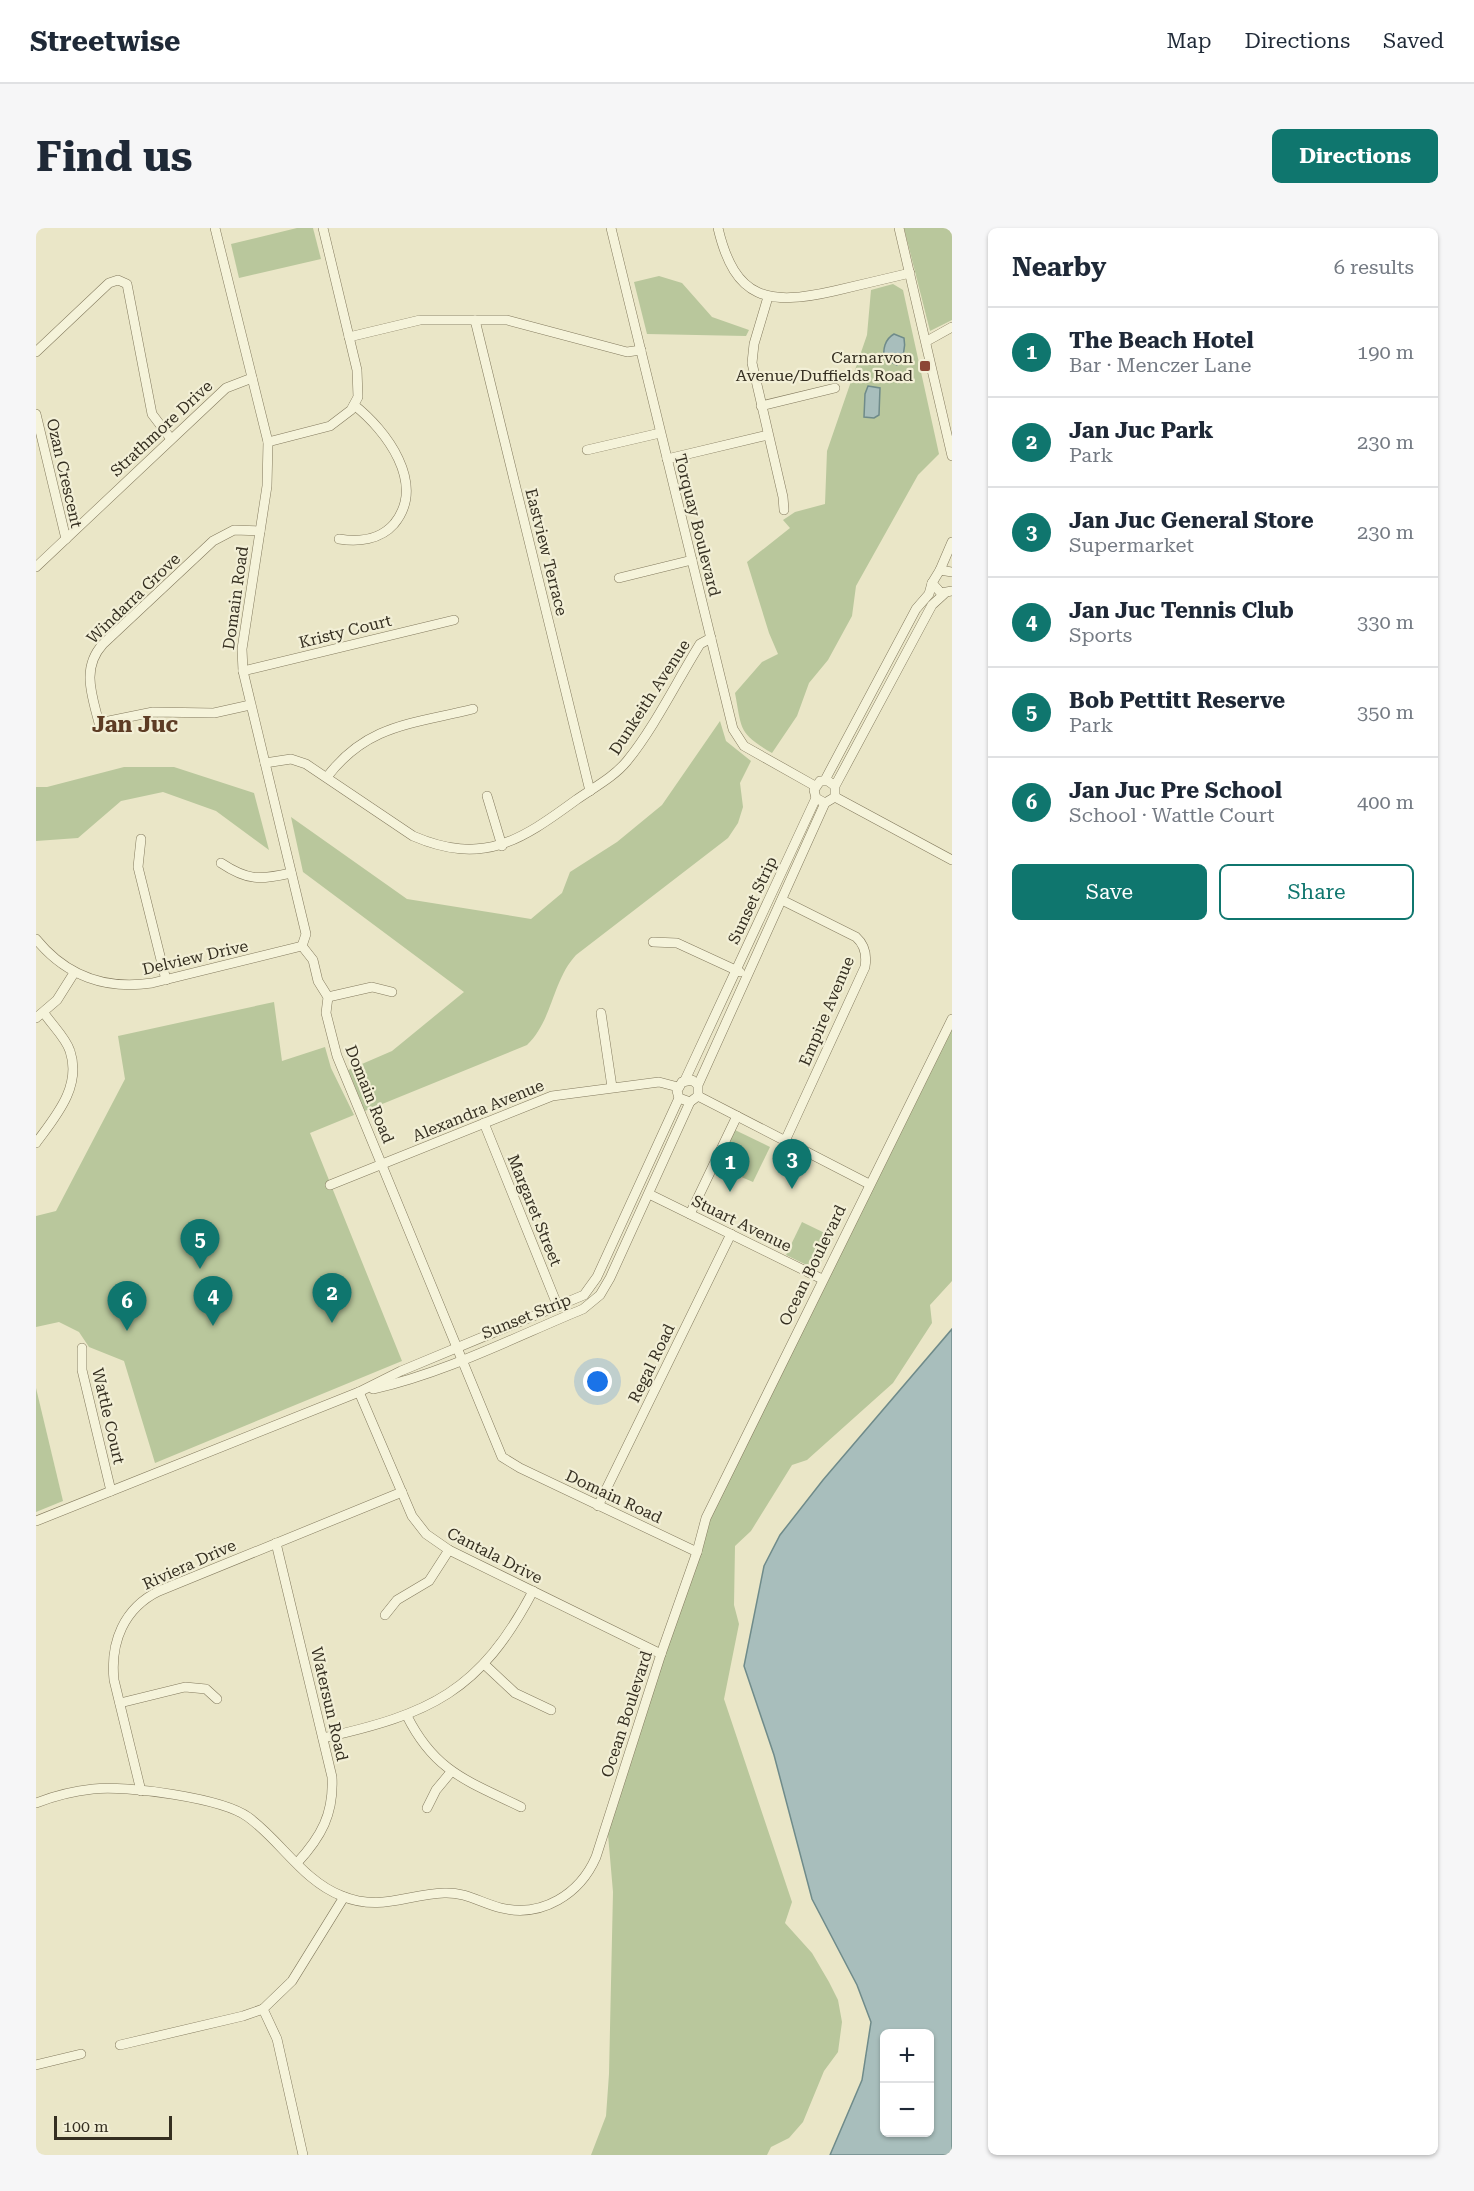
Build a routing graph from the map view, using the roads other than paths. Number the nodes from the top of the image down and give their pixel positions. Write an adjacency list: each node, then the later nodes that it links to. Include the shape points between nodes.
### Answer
1 (215, 228): 14 (street)
2 (322, 228): 10 (street)
3 (611, 228): 12 (street, Torquay Boulevard)
4 (718, 228): 7 (street, via 735,273)
5 (899, 228): 6 (street)
6 (910, 273): 7 (street, via 807,297); 11 (street)
7 (768, 297): 17 (street, via 752,354)
8 (475, 320): 10 (street, via 420,320); 12 (street, via 522,322 627,352); 50 (street, Eastview Terrace)
9 (952, 327): 11 (street)
10 (350, 338): 16 (street, via 359,379)
11 (927, 341): 20 (street)
12 (640, 350): 19 (street, Torquay Boulevard)
13 (36, 352): 22 (street, via 109,283 118,280 127,284 152,414)
14 (252, 378): 22 (street, Strathmore Drive, via 226,388); 23 (street, Domain Road)
15 (835, 388): 17 (street)
16 (354, 405): 23 (street, via 330,426); 31 (street, via 373,420 393,448 405,480 405,502 397,520 383,533 360,540)
17 (761, 406): 21 (street)
18 (36, 414): 30 (street, Ozan Crescent)
19 (660, 433): 25 (street); 27 (street, Torquay Boulevard)
20 (949, 433): 24 (street); 26 (street)
21 (768, 435): 27 (street); 28 (street)
22 (171, 439): 30 (street, Strathmore Drive)
23 (268, 442): 29 (street, Domain Road)
24 (952, 449)
25 (587, 450)
26 (952, 456)
27 (667, 459): 33 (street, Torquay Boulevard)
28 (784, 510)
29 (260, 531): 42 (street, Domain Road, via 242,649); 43 (street, Windarra Grove, via 234,530 213,541 103,644 88,676 99,723 153,712 214,713)
30 (66, 539): 34 (street, Strathmore Drive)
31 (339, 539)
32 (952, 542): 35 (street)
33 (692, 560): 37 (street); 41 (street, Torquay Boulevard)
34 (36, 567)
35 (940, 570): 36 (street); 38 (street)
36 (952, 572)
37 (619, 578)
38 (932, 583): 39 (street, via 936,589); 47 (street)
39 (949, 593): 49 (street, via 932,605)
40 (454, 620): 42 (street, Kristy Court)
41 (711, 638): 48 (street, Torquay Boulevard, via 733,729 740,742); 50 (street, Dunkeith Avenue, via 700,644 627,762)
42 (243, 671): 43 (street, Domain Road)
43 (250, 705): 45 (street, Domain Road)
44 (473, 710): 46 (street, via 375,734 341,759)
45 (265, 763): 46 (street, Dunkeith Avenue, via 281,759 298,761); 59 (street, Domain Road)
46 (327, 777): 56 (street, Dunkeith Avenue, via 413,836 461,850)
47 (825, 780): 48 (street); 49 (street)
48 (815, 786): 53 (street, Sunset Strip)
49 (835, 786): 52 (street)
50 (590, 790): 56 (street, Dunkeith Avenue, via 526,836)
51 (487, 796): 56 (street)
52 (835, 797): 54 (street); 57 (street)
53 (816, 798): 54 (street); 64 (street, Sunset Strip)
54 (825, 803): 60 (street, Sunset Strip)
55 (141, 839): 67 (street, via 138,867)
56 (502, 846)
57 (952, 860)
58 (221, 863): 59 (street, via 253,878)
59 (291, 873): 63 (street, Domain Road, via 306,934)
60 (782, 900): 66 (street, Sunset Strip); 80 (street, Empire Avenue, via 856,937 866,955 865,967)
61 (36, 939): 65 (street, Delview Drive)
62 (653, 942): 64 (street, via 677,943)
63 (302, 946): 67 (street, Delview Drive); 69 (street, Domain Road, via 313,960 318,981)
64 (736, 970): 66 (street); 73 (street, Sunset Strip)
65 (74, 973): 67 (street, Delview Drive, via 116,985); 71 (street, via 57,1000)
66 (747, 976): 74 (street, Sunset Strip)
67 (166, 980)
68 (392, 992): 69 (street, via 372,987)
69 (328, 997): 82 (street, Domain Road, via 326,1013 337,1056)
70 (601, 1013): 75 (street)
71 (40, 1016): 81 (street, via 70,1051 71,1074 66,1102)
72 (952, 1019): 83 (street, Ocean Boulevard)
73 (681, 1083): 74 (street, via 692,1080); 75 (street, Alexandra Avenue); 76 (street)
74 (698, 1085): 77 (street, Sunset Strip)
75 (612, 1087): 79 (street, Alexandra Avenue, via 552,1096)
76 (679, 1098): 77 (street); 89 (street, Sunset Strip, via 593,1284 584,1295)
77 (694, 1099): 78 (street); 85 (street, Sunset Strip)
78 (737, 1116): 80 (street); 86 (street)
79 (484, 1123): 82 (street, Alexandra Avenue); 89 (street, Margaret Street)
80 (785, 1141): 83 (street)
81 (36, 1143)
82 (383, 1165): 84 (street, Alexandra Avenue); 90 (street, Domain Road)
83 (869, 1184): 88 (street, Ocean Boulevard)
84 (330, 1185)
85 (649, 1194): 86 (street, Stuart Avenue); 92 (street, Sunset Strip, via 605,1288 595,1301)
86 (690, 1214): 87 (street, Stuart Avenue)
87 (731, 1234): 88 (street, Stuart Avenue); 96 (street, Regal Road)
88 (822, 1279): 100 (street, Ocean Boulevard, via 706,1518)
89 (558, 1307): 90 (street, Sunset Strip)
90 (456, 1347): 92 (street, Domain Road); 93 (street, Sunset Strip)
91 (82, 1348): 94 (street, Wattle Court, via 82,1370)
92 (462, 1359): 93 (street, Sunset Strip, via 399,1383); 96 (street, Domain Road, via 502,1457)
93 (359, 1392): 94 (street, Sunset Strip); 95 (street, Cantala Drive)
94 (111, 1491): 97 (street, Sunset Strip)
95 (402, 1492): 98 (street, Riviera Drive); 99 (street, Cantala Drive, via 419,1526)
96 (598, 1506): 100 (street, Domain Road)
97 (36, 1521)
98 (276, 1543): 106 (street, Riviera Drive, via 159,1591 134,1608 123,1624 114,1652 114,1680); 109 (street, Watersun Road)
99 (449, 1550): 101 (street, Cantala Drive); 102 (street, via 429,1581 397,1600)
100 (697, 1552): 103 (street, Ocean Boulevard)
101 (533, 1591): 103 (street, Cantala Drive); 104 (street, via 508,1634)
102 (385, 1615)
103 (661, 1654): 116 (street, Ocean Boulevard, via 596,1857 588,1874 570,1893 543,1907 520,1910 454,1893 392,1903)
104 (484, 1664): 107 (street, via 515,1693); 108 (street, via 448,1694)
105 (217, 1699): 106 (street, via 206,1689 185,1687)
106 (120, 1703): 111 (street, Riviera Drive)
107 (551, 1710)
108 (407, 1716): 109 (street); 110 (street, via 426,1748)
109 (323, 1738): 115 (street, Watersun Road, via 332,1777 330,1811 317,1840)
110 (451, 1772): 113 (street); 114 (street)
111 (141, 1791): 112 (street, Ocean Boulevard, via 94,1789); 115 (street, Ocean Boulevard, via 210,1802 242,1813)
112 (36, 1803)
113 (521, 1807)
114 (427, 1808)
115 (297, 1863): 116 (street, Ocean Boulevard, via 318,1883)
116 (344, 1898): 117 (street, via 292,1981)
117 (264, 2009): 118 (street); 121 (street, via 277,2039)
118 (120, 2045)
119 (81, 2054): 120 (street)
120 (36, 2065)
121 (303, 2155)

